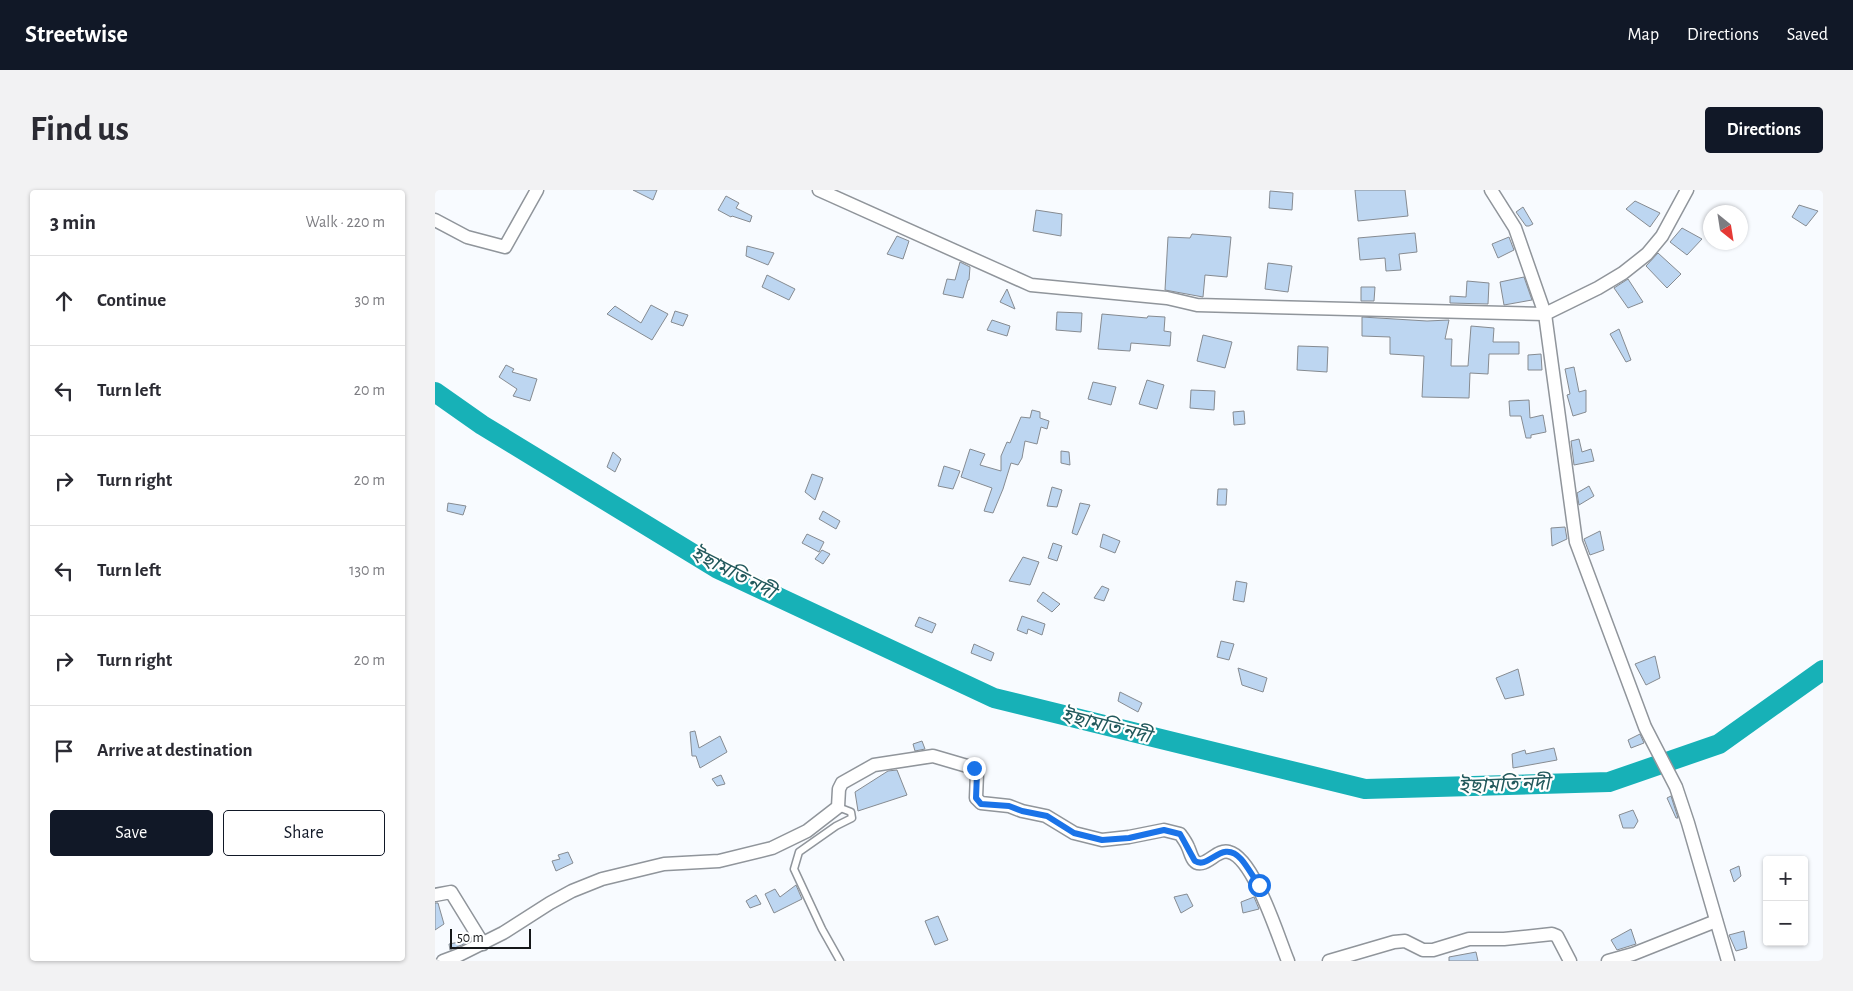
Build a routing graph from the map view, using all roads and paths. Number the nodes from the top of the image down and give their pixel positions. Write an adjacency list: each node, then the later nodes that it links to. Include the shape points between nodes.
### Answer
1 (537, 190): 5 (street, via 505,247 467,237)
2 (819, 190): 6 (street, via 1031,285 1167,298 1197,305)
3 (1491, 190): 6 (street, via 1515,228)
4 (1687, 190): 6 (street, via 1662,236 1636,264 1598,288)
5 (435, 220)
6 (1545, 314): 9 (street, via 1576,542 1645,727 1676,787)
7 (838, 807): 10 (street, via 807,831 772,848 719,861 664,864 602,879 550,903); 12 (lane, via 851,812 852,818 799,852 794,869); 13 (street, via 841,784 874,765 933,756 974,768 977,773 976,798 981,804 1009,806 1047,816 1074,833 1102,840 1164,830 1180,834 1197,863 1229,851 1240,858 1259,885)
8 (435, 895): 10 (street, via 451,892)
9 (1716, 921): 16 (street); 17 (street)
10 (483, 944): 11 (street)
11 (443, 961)
12 (840, 961)
13 (1288, 961)
14 (1329, 961): 15 (street, via 1394,942 1405,941 1423,950 1433,950 1469,939 1553,934)
15 (1569, 961)
16 (1608, 961)
17 (1728, 961)

